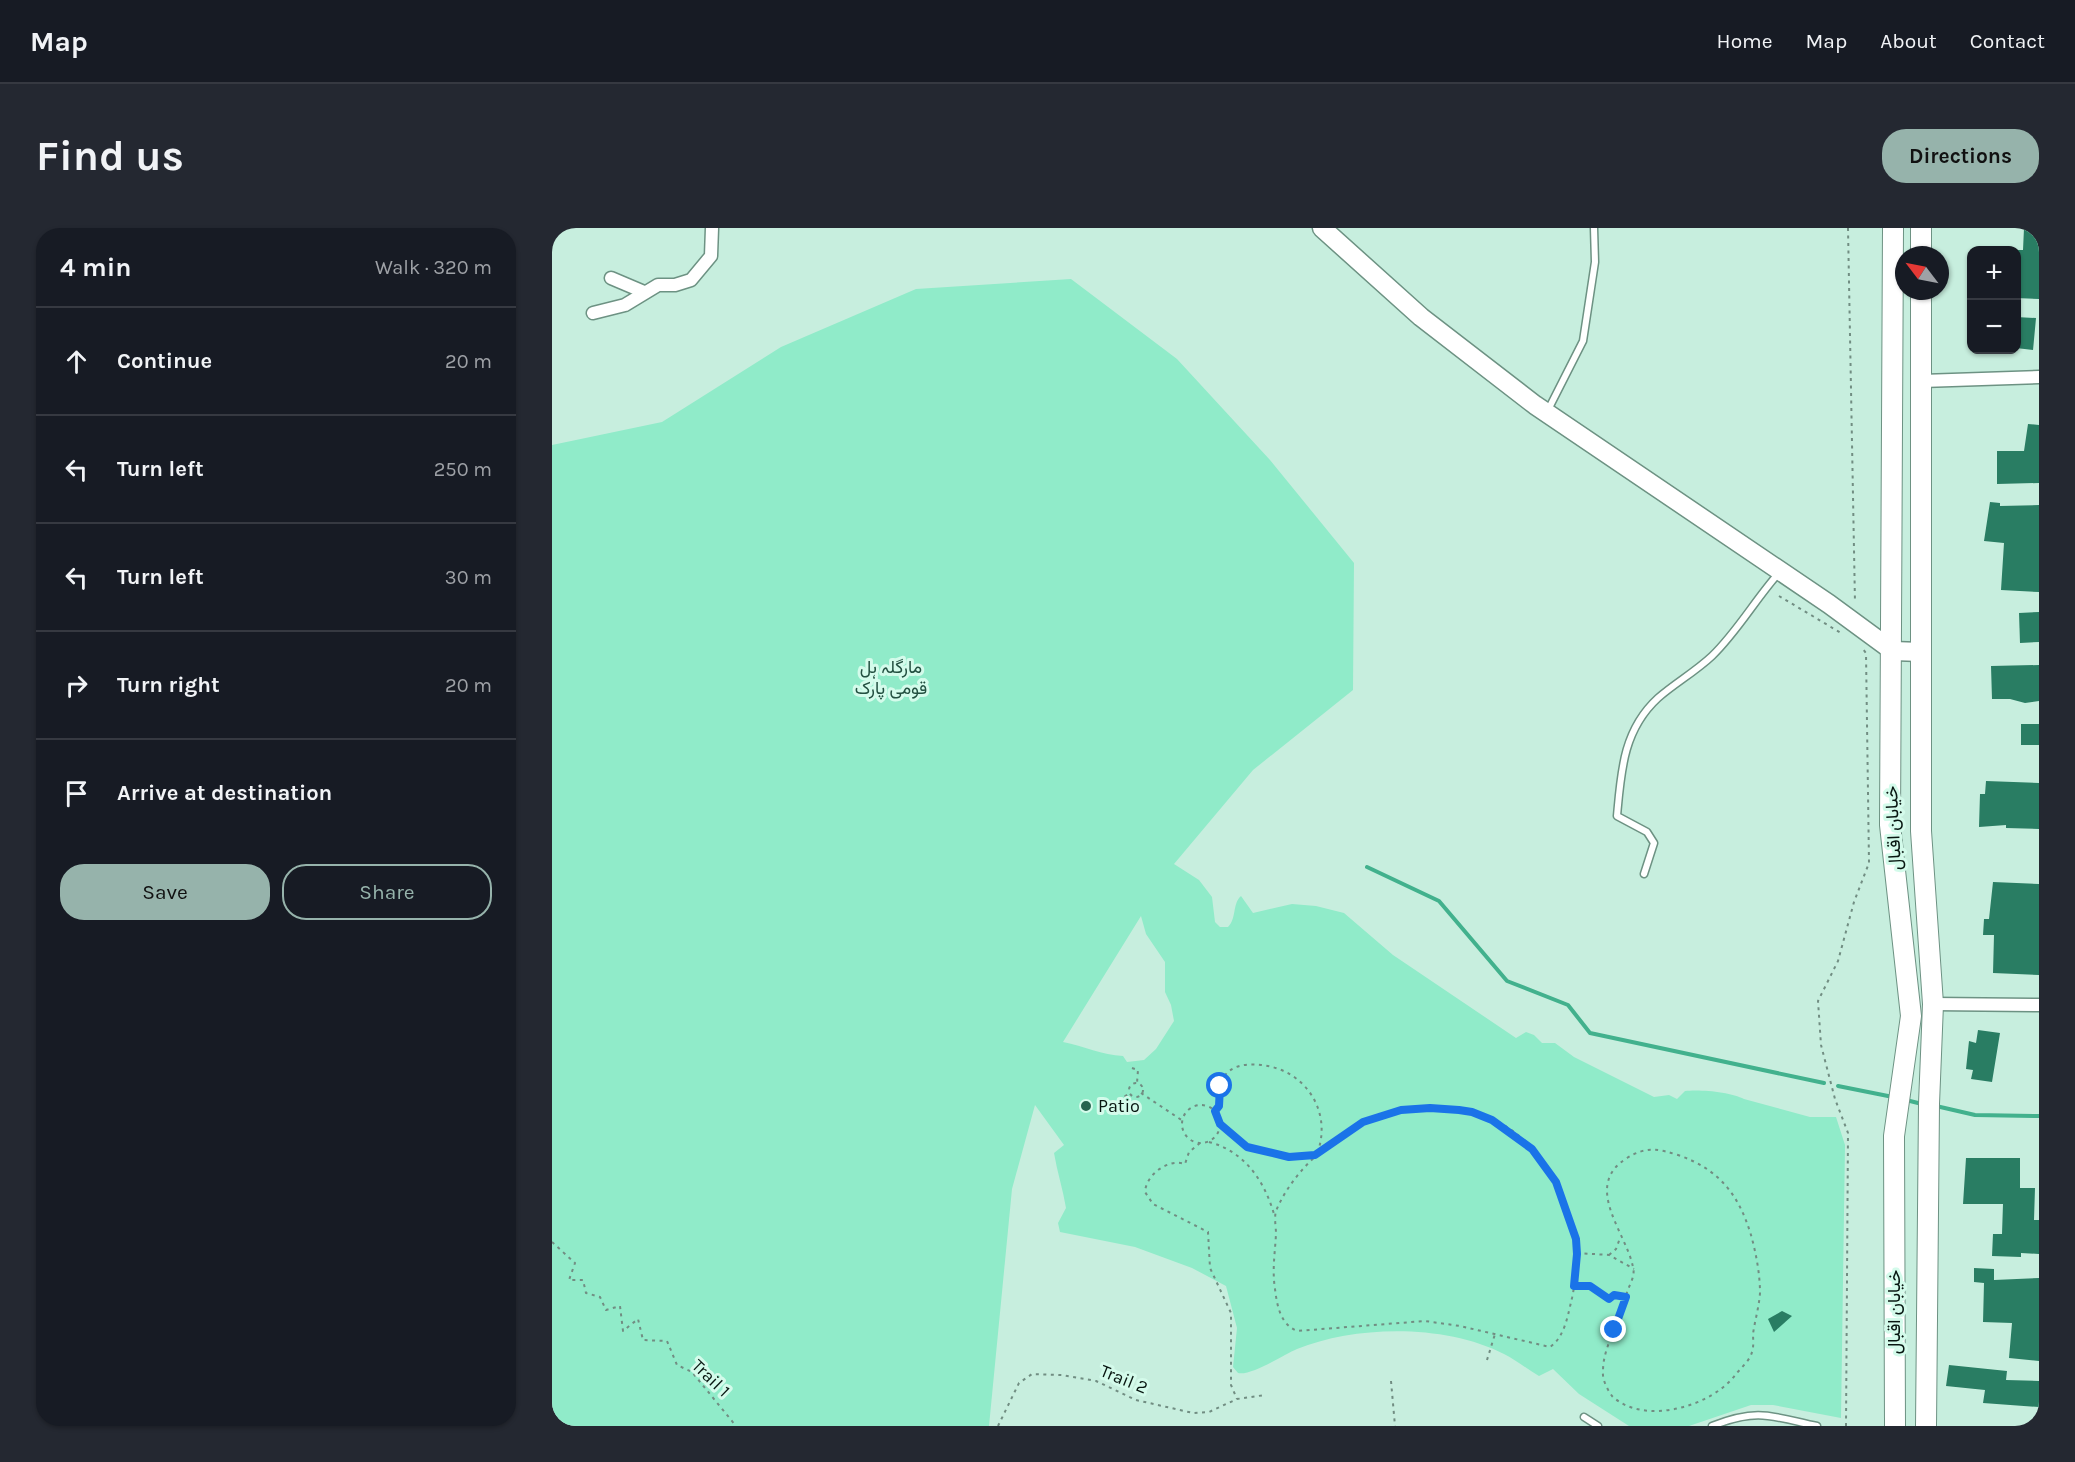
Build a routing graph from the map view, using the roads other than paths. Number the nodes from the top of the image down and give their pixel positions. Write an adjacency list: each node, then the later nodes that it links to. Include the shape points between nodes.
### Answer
1 (712, 228): 8 (street, via 711,256 691,280 658,285)
2 (1322, 228): 13 (street, via 1421,317)
3 (1594, 228): 13 (lane, via 1595,262 1584,340)
4 (1893, 228): 15 (main road, خیابان اقبال)
5 (1921, 228): 6 (main road)
6 (1921, 246)
7 (611, 278): 8 (street)
8 (644, 292): 10 (street, via 625,305)
9 (1921, 300): 12 (main road, خیابان اقبال)
10 (593, 313)
11 (2039, 377): 12 (street)
12 (1922, 381): 16 (main road, خیابان اقبال)
13 (1547, 412): 14 (street)
14 (1780, 571): 15 (street, via 1852,631); 17 (lane, via 1713,655 1637,720 1625,749 1617,816 1647,832 1654,843)
15 (1893, 651): 16 (street); 24 (main road, خیابان اقبال, via 1890,825 1911,1016 1894,1136)
16 (1921, 652): 18 (main road, خیابان اقبال, via 1921,831)
17 (1644, 874)
18 (1933, 1004): 19 (street); 25 (main road, خیابان اقبال)
19 (2039, 1005)
20 (1584, 1418): 21 (lane)
21 (1599, 1426)
22 (1712, 1426): 23 (lane, via 1749,1414)
23 (1817, 1426)
24 (1895, 1426)
25 (1926, 1426)

